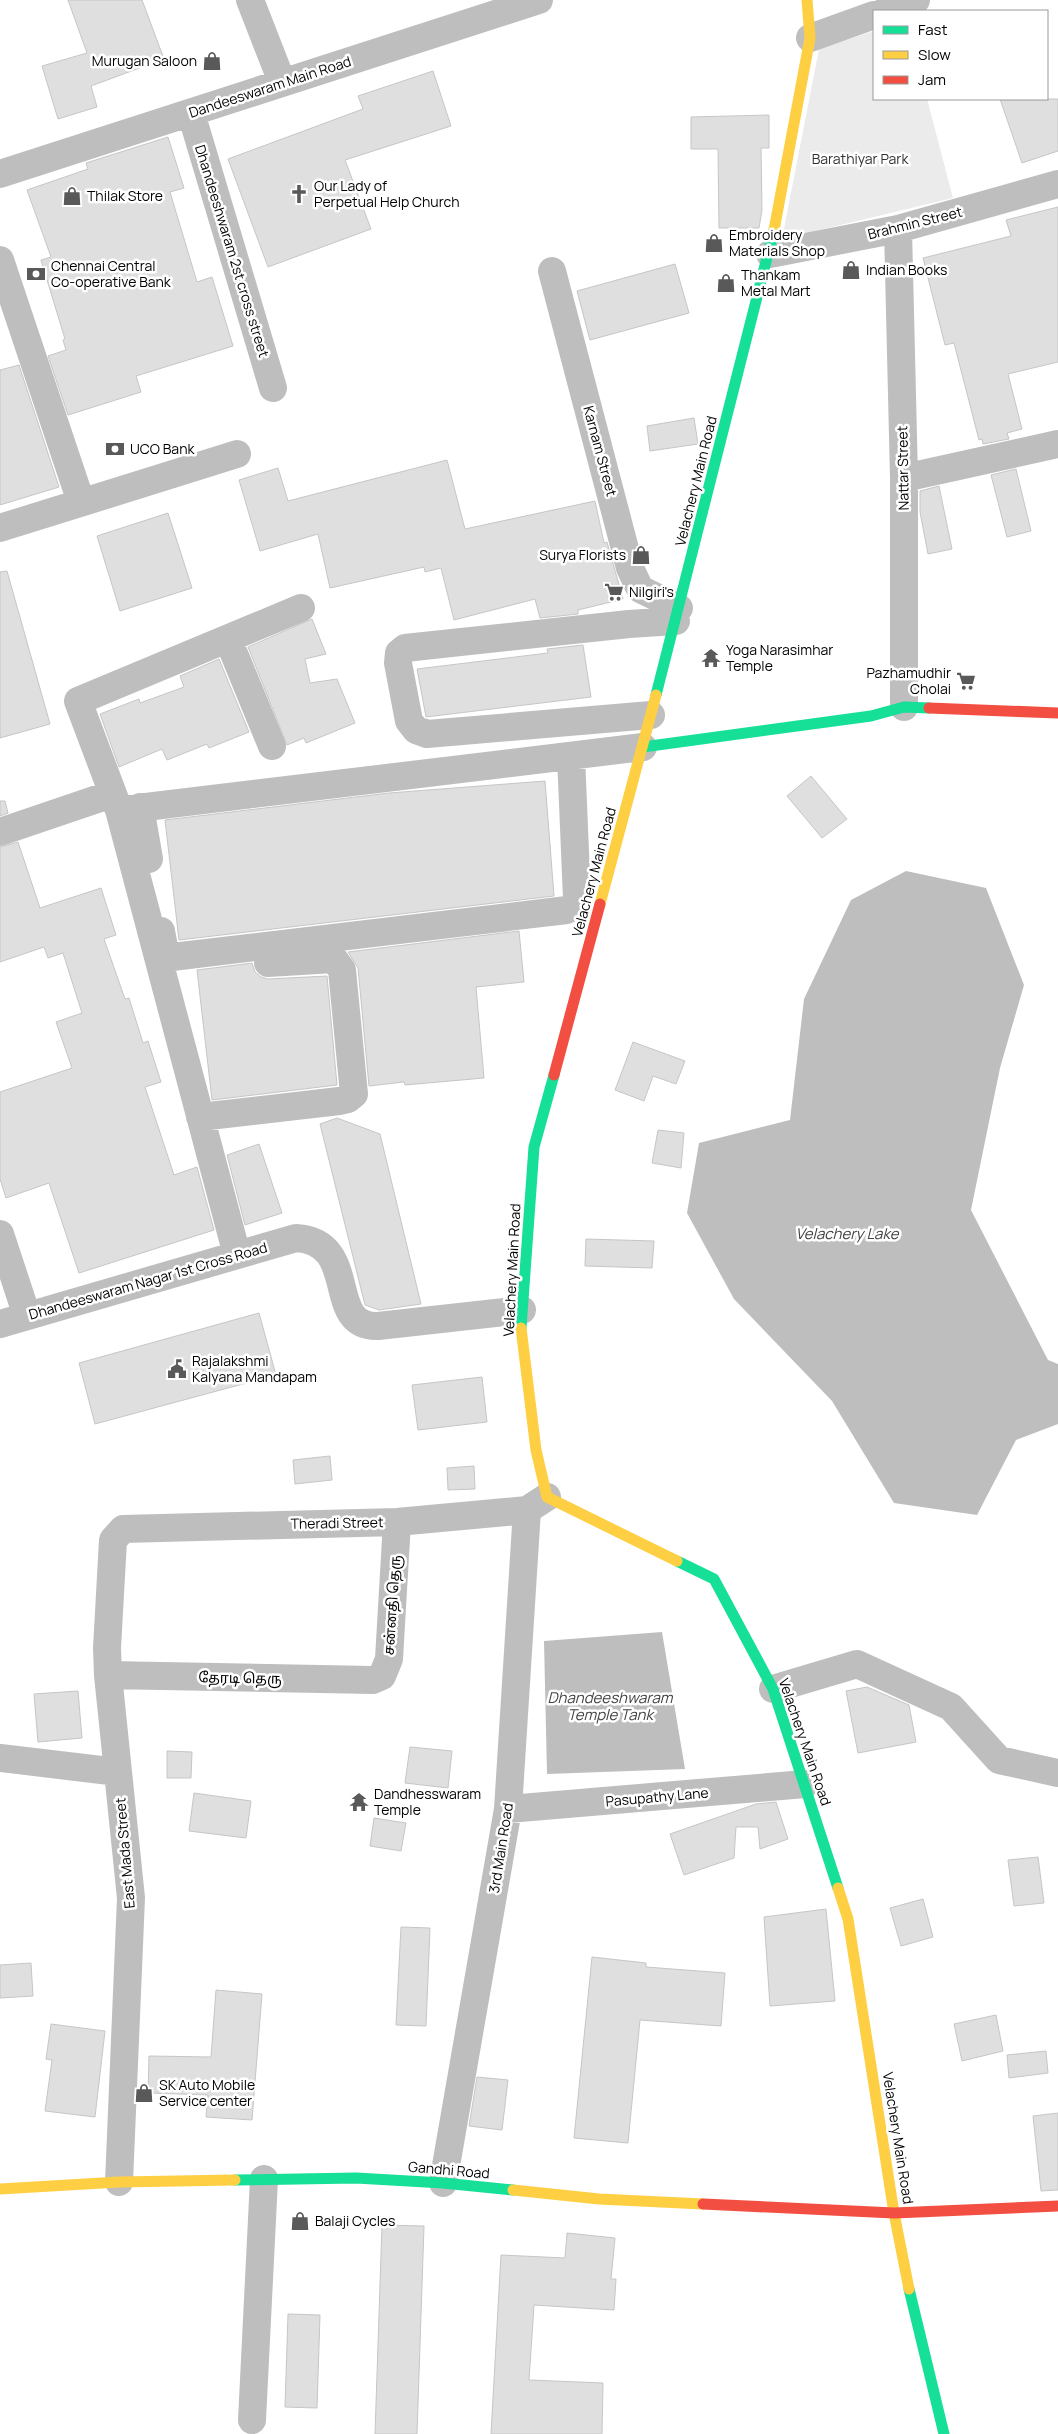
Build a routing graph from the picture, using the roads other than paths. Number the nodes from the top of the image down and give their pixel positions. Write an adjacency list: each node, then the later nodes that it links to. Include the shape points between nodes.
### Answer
1 (250, 0): 8 (street)
2 (539, 0): 8 (street, Dandeeswaram Main Road)
3 (807, 0): 7 (main road, Velachery Main Road)
4 (916, 0): 5 (street)
5 (888, 10)
6 (873, 15): 7 (street)
7 (810, 38): 13 (main road, Velachery Main Road)
8 (282, 82): 9 (street, Dandeeswaram Main Road)
9 (191, 113): 10 (street, Dandeeswaram Main Road); 16 (street, Dhandeeshwaram 2st cross street)
10 (0, 174)
11 (1058, 184): 12 (street, Brahmin Street)
12 (898, 229): 13 (street, Brahmin Street); 19 (street, Nattar Street)
13 (770, 254): 23 (main road, Velachery Main Road)
14 (0, 260): 20 (street)
15 (552, 271): 23 (street, Karnam Street, via 630,568 640,589)
16 (273, 388)
17 (1058, 444): 19 (street)
18 (237, 454): 20 (street)
19 (904, 478): 25 (street, Nattar Street)
20 (81, 502): 21 (street)
21 (0, 528)
22 (301, 608): 24 (street)
23 (677, 615): 26 (main road, Velachery Main Road); 26 (street, via 629,624 405,648 400,653 398,663 409,721 416,730 427,734)
24 (228, 639): 28 (street); 31 (street, via 78,701)
25 (904, 707): 27 (main road); 29 (main road, via 871,716)
26 (652, 715): 29 (main road, Velachery Main Road)
27 (1056, 717)
28 (272, 746)
29 (643, 747): 30 (street); 37 (main road, Velachery Main Road, via 534,1147)
30 (571, 756): 31 (street); 31 (street, via 578,899 567,910 172,957 165,952)
31 (124, 804): 32 (street); 33 (street)
32 (0, 832)
33 (162, 969): 34 (street); 34 (street, via 334,959 342,970 354,1094 339,1101)
34 (200, 1117): 36 (street)
35 (0, 1234): 38 (street)
36 (237, 1255): 37 (street, Dhandeeswaram Nagar 1st Cross Road, via 296,1238 309,1239 324,1247 334,1258 351,1316 363,1325); 38 (street, Dhandeeswaram Nagar 1st Cross Road)
37 (522, 1310): 40 (main road, Velachery Main Road, via 521,1328 535,1440)
38 (27, 1316): 39 (street, Dhandeeswaram Nagar 1st Cross Road)
39 (0, 1324)
40 (537, 1504): 41 (street, Theradi Street); 45 (main road, Velachery Main Road, via 714,1579); 50 (street, 3rd Main Road)
41 (397, 1522): 42 (street, Theradi Street); 44 (street, சன்னதி தெரு, via 389,1659 382,1676)
42 (123, 1529): 43 (street, East Mada Street, via 111,1545)
43 (108, 1675): 44 (street, தேரடி தெரு); 47 (street, East Mada Street)
44 (373, 1680)
45 (773, 1690): 48 (street, via 857,1664 951,1707 999,1760); 49 (main road, Velachery Main Road)
46 (0, 1758): 47 (street)
47 (118, 1772): 52 (street, East Mada Street, via 131,1898)
48 (1058, 1773)
49 (806, 1784): 50 (street, Pasupathy Lane); 56 (main road, Velachery Main Road, via 848,1919)
50 (508, 1809): 53 (street, 3rd Main Road)
51 (264, 2179): 52 (main road, Gandhi Road); 53 (main road, Gandhi Road, via 356,2178); 57 (street)
52 (120, 2182): 54 (main road, Gandhi Road)
53 (443, 2183): 56 (main road, Gandhi Road, via 599,2199)
54 (0, 2189)
55 (1058, 2206): 56 (main road, Gandhi Road)
56 (894, 2213): 58 (main road, Velachery Main Road, via 916,2325)
57 (252, 2420)
58 (944, 2434)

